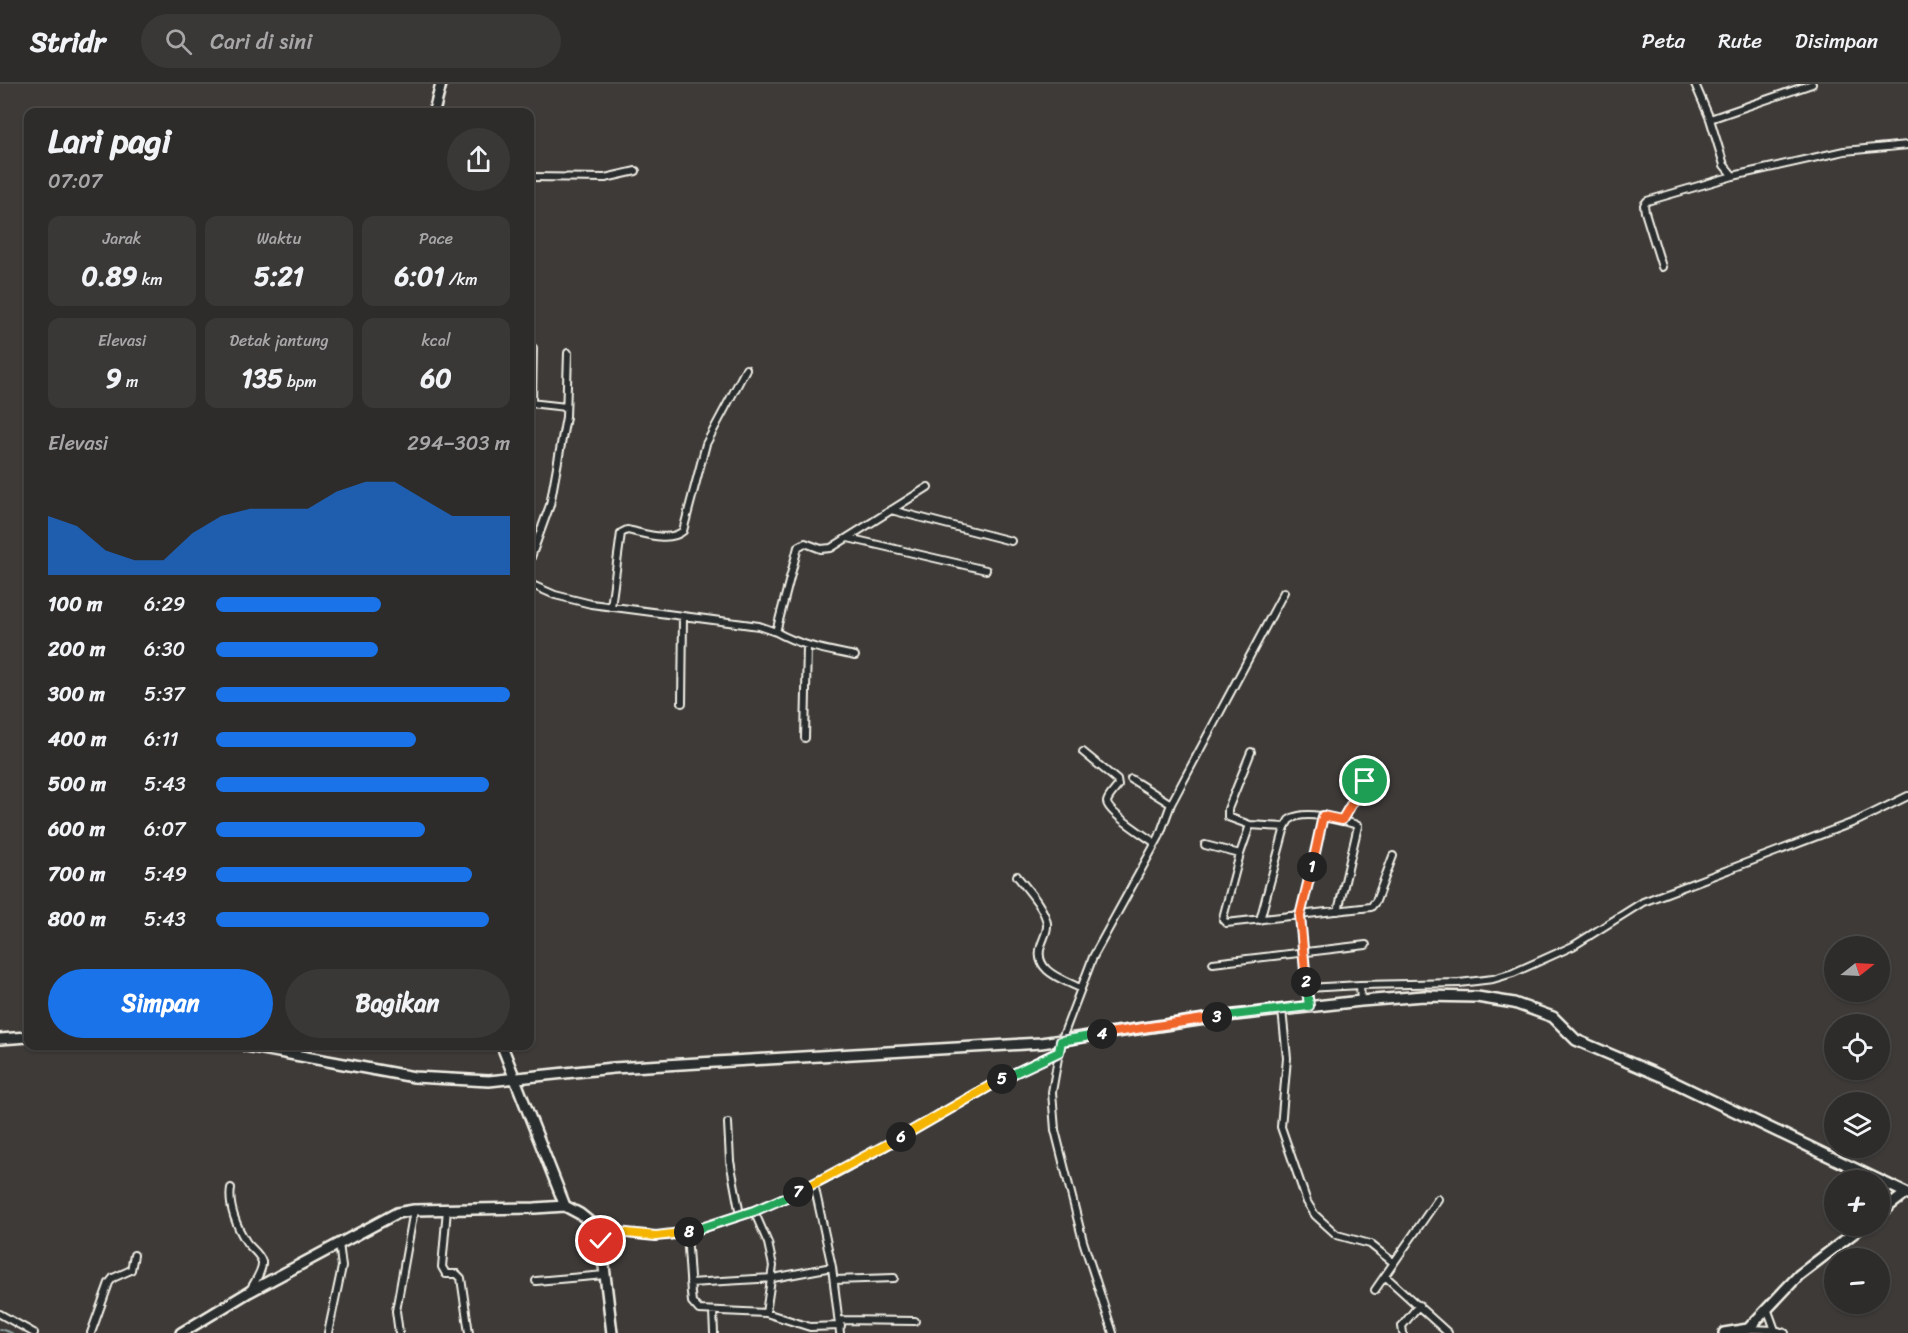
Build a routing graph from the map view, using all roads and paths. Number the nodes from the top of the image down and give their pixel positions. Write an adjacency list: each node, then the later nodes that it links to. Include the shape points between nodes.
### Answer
1 (441, 84): 4 (street)
2 (1695, 84): 5 (street)
3 (1812, 84): 5 (street)
4 (435, 108)
5 (1710, 119): 8 (street, via 1724,165)
6 (1908, 145): 8 (street, via 1844,151)
7 (636, 171): 9 (street, via 605,178)
8 (1732, 176): 10 (street, via 1647,201 1645,212)
9 (534, 177)
10 (1662, 267)
11 (568, 353): 14 (street)
12 (747, 369): 23 (street, via 706,444 682,531 667,537 627,530 621,533)
13 (534, 403): 14 (street)
14 (566, 406): 19 (street, via 550,505)
15 (928, 487): 16 (street)
16 (891, 510): 17 (street); 18 (street)
17 (848, 538): 20 (street); 25 (street, via 828,549 805,543 798,547)
18 (1011, 541)
19 (534, 549)
20 (986, 570)
21 (534, 586): 23 (street, via 571,600)
22 (1284, 592): 37 (street)
23 (611, 607): 24 (street)
24 (683, 616): 25 (street, via 759,626); 28 (street)
25 (776, 632): 26 (street)
26 (807, 646): 27 (street); 29 (street)
27 (855, 656)
28 (682, 704)
29 (805, 738)
30 (1083, 752): 42 (street, via 1117,780 1108,807)
31 (1251, 752): 40 (street, via 1227,813 1231,819)
32 (1375, 767): 35 (street)
33 (1348, 770): 35 (street)
34 (1131, 779): 37 (street)
35 (1365, 781): 39 (street)
36 (1908, 796): 53 (street, via 1857,820 1643,902 1573,946 1513,973 1459,983)
37 (1171, 804): 42 (street)
38 (1323, 816): 39 (street); 41 (street, via 1293,817); 48 (street)
39 (1342, 820): 47 (street, via 1359,829)
40 (1250, 825): 41 (street); 44 (street)
41 (1285, 827): 49 (street)
42 (1155, 843): 54 (street)
43 (1205, 845): 44 (street)
44 (1240, 854): 49 (street, via 1224,920 1231,924)
45 (1393, 856): 47 (street, via 1374,905)
46 (1017, 876): 54 (street, via 1047,924 1039,954 1041,964)
47 (1338, 911): 48 (street)
48 (1300, 916): 49 (street); 51 (street)
49 (1260, 920)
50 (1366, 945): 51 (street)
51 (1303, 952): 52 (street); 55 (street)
52 (1213, 963)
53 (1360, 985): 55 (street); 56 (street)
54 (1080, 988): 61 (street)
55 (1307, 988): 57 (street)
56 (1361, 1001): 57 (street); 69 (street, via 1455,996 1530,1008 1553,1017 1576,1040)
57 (1309, 1006): 58 (street)
58 (1282, 1010): 61 (street); 82 (street, via 1287,1058 1281,1126 1307,1202 1337,1235 1370,1244)
59 (24, 1037): 60 (street)
60 (0, 1039)
61 (1061, 1041): 64 (street); 65 (street)
62 (268, 1050): 65 (street, via 414,1077 489,1081)
63 (504, 1050): 65 (street)
64 (1059, 1052): 67 (street, via 1003,1078); 110 (street, via 1052,1092 1055,1130 1083,1241)
65 (515, 1077): 71 (street)
66 (728, 1123): 76 (street)
67 (814, 1185): 75 (street); 83 (street)
68 (231, 1188): 92 (street, via 237,1224 262,1260)
69 (1907, 1193): 72 (street)
70 (1438, 1199): 82 (street)
71 (565, 1206): 73 (street); 77 (street, via 587,1218)
72 (1890, 1206)
73 (447, 1209): 74 (street); 107 (street, via 442,1267 446,1274 461,1278)
74 (414, 1210): 80 (street, via 391,1216); 106 (street, via 396,1311)
75 (754, 1211): 76 (street); 86 (street, via 772,1254)
76 (740, 1215): 78 (street)
77 (598, 1230): 78 (street, via 656,1236); 84 (street)
78 (687, 1233): 90 (street)
79 (1850, 1236): 94 (street, via 1799,1275)
80 (339, 1244): 92 (street); 105 (street, via 342,1267)
81 (134, 1255): 103 (street, via 131,1270 109,1283)
82 (1394, 1263): 85 (street)
83 (832, 1268): 86 (street); 88 (street)
84 (605, 1275): 89 (street); 108 (street)
85 (1385, 1276): 91 (street); 93 (street)
86 (773, 1278): 90 (street); 96 (street)
87 (894, 1278): 88 (street)
88 (834, 1280): 99 (street)
89 (536, 1281)
90 (690, 1283): 95 (street, via 695,1307)
91 (1375, 1290)
92 (249, 1292): 104 (street)
93 (1419, 1305): 111 (street, via 1402,1326); 112 (street)
94 (1767, 1307): 100 (street); 101 (street)
95 (713, 1312): 96 (street); 109 (street)
96 (766, 1313): 99 (street, via 810,1327)
97 (0, 1314): 102 (street)
98 (915, 1321): 99 (street)
99 (840, 1326)
100 (1748, 1329): 101 (street); 113 (street)
101 (1775, 1330): 114 (street)
102 (33, 1333)
103 (91, 1333)
104 (181, 1333)
105 (328, 1333)
106 (399, 1333)
107 (469, 1333)
108 (612, 1333)
109 (714, 1333)
110 (1113, 1333)
111 (1403, 1333)
112 (1448, 1333)
113 (1724, 1333)
114 (1785, 1333)

